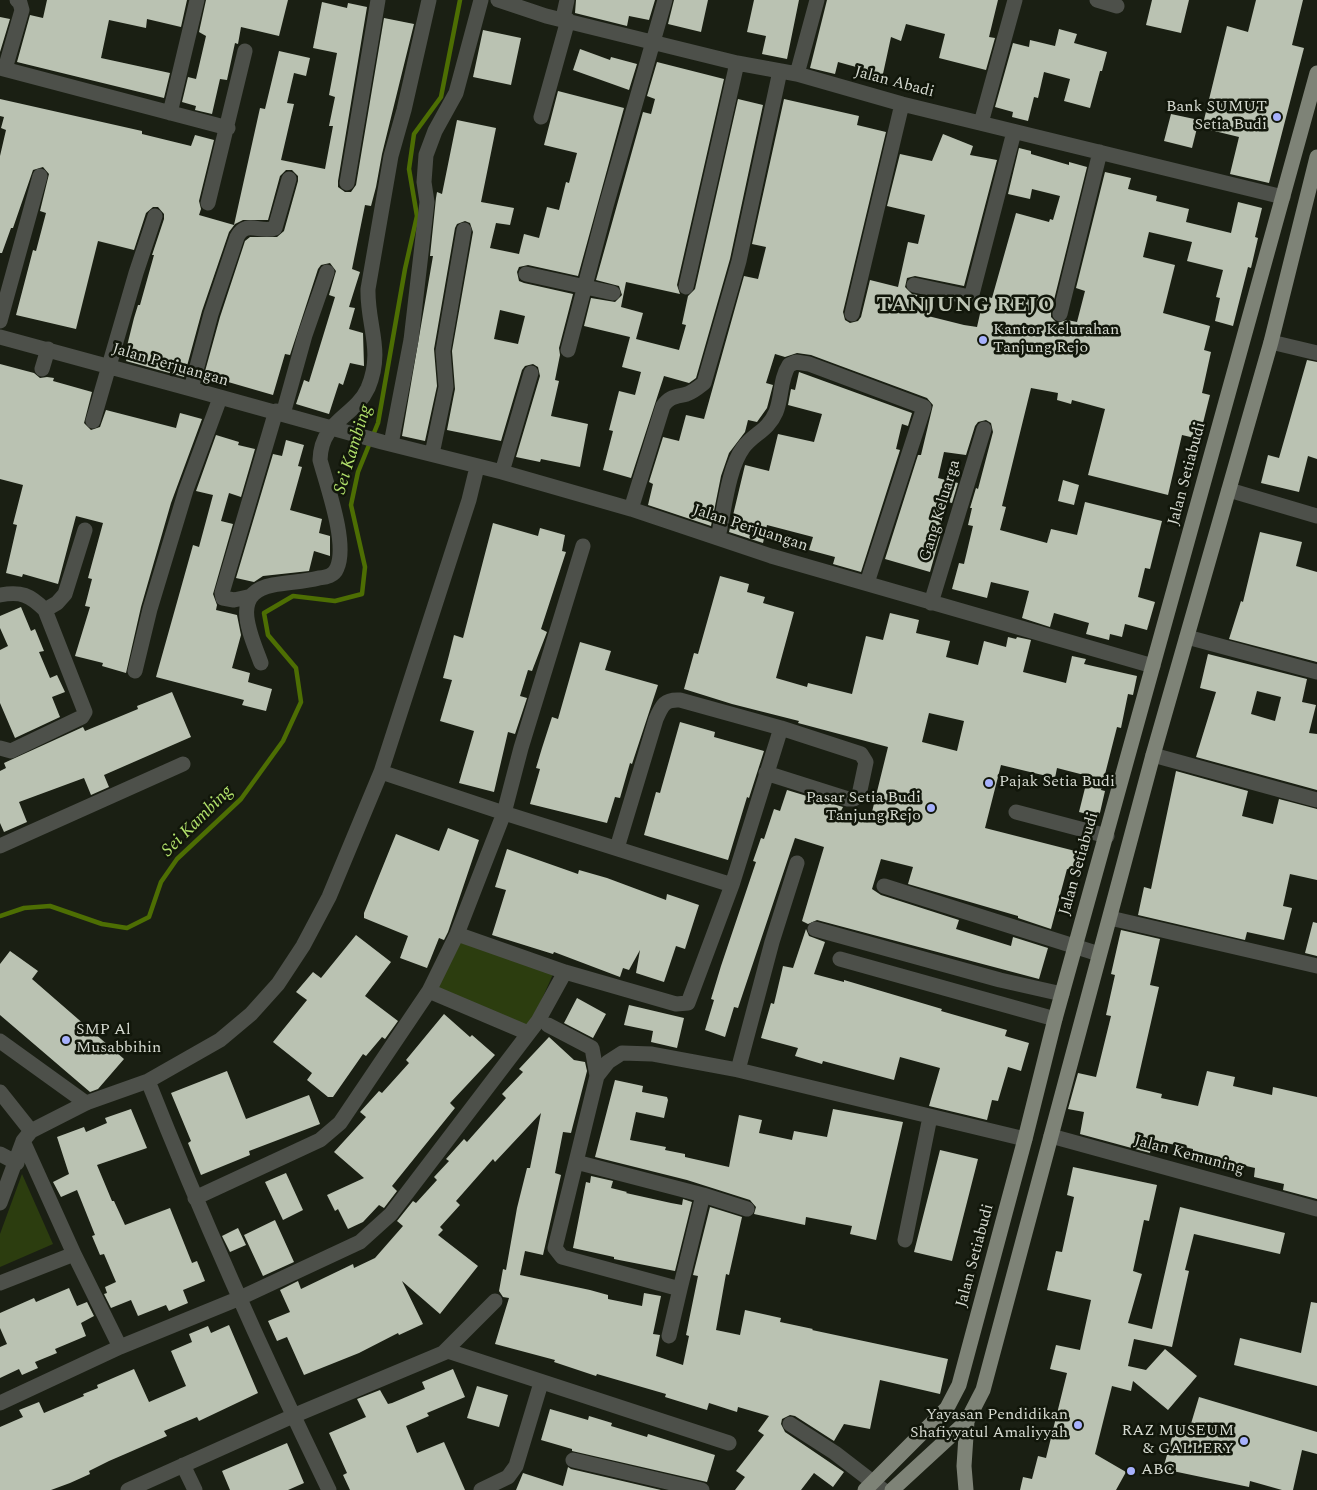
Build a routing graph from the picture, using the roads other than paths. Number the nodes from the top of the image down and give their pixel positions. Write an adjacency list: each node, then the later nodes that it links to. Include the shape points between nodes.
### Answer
1 (17, 0): 17 (street, via 22,10)
2 (197, 0): 22 (street)
3 (378, 0): 32 (street)
4 (429, 0): 58 (street, via 391,156 368,289 376,345 374,368 360,400)
5 (481, 0): 60 (street, via 456,93 435,131 426,156 424,182 427,202 411,340)
6 (498, 0): 13 (street, Jalan Abadi)
7 (567, 0): 13 (street)
8 (665, 0): 14 (street)
9 (817, 0): 20 (street)
10 (1015, 0): 24 (street)
11 (1097, 0): 12 (street)
12 (1117, 6)
13 (565, 19): 14 (street, Jalan Abadi); 23 (street)
14 (654, 42): 16 (street, Jalan Abadi); 40 (street)
15 (244, 51): 25 (street)
16 (738, 63): 18 (street, Jalan Abadi); 41 (street)
17 (3, 69): 22 (street)
18 (780, 71): 20 (street, Jalan Abadi); 65 (street, via 739,261 704,383 691,392 668,399 662,406)
19 (1317, 73): 33 (main road, Jalan Setiabudi)
20 (797, 74): 21 (street, Jalan Abadi)
21 (902, 104): 24 (street, Jalan Abadi); 43 (street)
22 (170, 113): 25 (street)
23 (541, 117)
24 (981, 123): 26 (street, Jalan Abadi)
25 (228, 128): 34 (street)
26 (1014, 132): 27 (street, Jalan Abadi); 39 (street, via 972,294 969,297)
27 (1100, 152): 33 (street, Jalan Abadi); 44 (street)
28 (1317, 157): 29 (main road)
29 (1315, 174): 47 (main road)
30 (40, 176): 45 (street)
31 (289, 180): 54 (street, via 275,228 244,228 237,237)
32 (347, 183)
33 (1283, 197): 77 (main road, Jalan Setiabudi)
34 (208, 203)
35 (155, 216): 51 (street)
36 (464, 230): 61 (street, via 443,351 446,387)
37 (327, 272): 56 (street)
38 (526, 274): 40 (street)
39 (914, 286)
40 (584, 287): 42 (street); 49 (street)
41 (686, 287)
42 (613, 293)
43 (852, 314)
44 (1060, 314)
45 (0, 321)
46 (0, 337): 48 (street, Jalan Perjuangan)
47 (1271, 342): 50 (street); 64 (main road)
48 (48, 349): 51 (street, Jalan Perjuangan); 52 (street)
49 (568, 350)
50 (1317, 353)
51 (108, 367): 54 (street, Jalan Perjuangan); 57 (street)
52 (42, 370)
53 (531, 374): 63 (street)
54 (191, 388): 55 (street, Jalan Perjuangan)
55 (220, 398): 56 (street, Jalan Perjuangan); 78 (street, via 186,490)
56 (279, 413): 58 (street, Jalan Perjuangan); 72 (street, via 222,593 223,598 230,600)
57 (93, 421)
58 (332, 428): 60 (street, Jalan Perjuangan); 72 (street, via 320,460 338,536 340,559 336,570 328,576 265,587)
59 (984, 429): 73 (street, Gang Keluarga)
60 (386, 443): 61 (street, Jalan Perjuangan)
61 (432, 454): 62 (street, Jalan Perjuangan)
62 (477, 467): 63 (street, Jalan Perjuangan); 84 (street)
63 (502, 472): 65 (street, Jalan Perjuangan)
64 (1229, 490): 66 (street); 75 (main road)
65 (631, 510): 68 (street, Jalan Perjuangan)
66 (1317, 516)
67 (85, 530): 74 (street, via 65,594)
68 (718, 537): 70 (street, Jalan Perjuangan, via 771,556); 70 (street, via 742,449 770,423 777,411 789,364 809,364 924,407)
69 (583, 546): 88 (street)
70 (867, 583): 73 (street, Jalan Perjuangan)
71 (0, 595): 74 (street, via 24,593)
72 (252, 596): 76 (street, via 246,613)
73 (931, 603): 77 (street, Jalan Perjuangan)
74 (45, 610): 81 (street, via 86,712 82,717 11,751)
75 (1187, 637): 79 (street); 82 (main road)
76 (261, 662)
77 (1153, 666): 89 (main road, Jalan Setiabudi)
78 (135, 671)
79 (1317, 672)
80 (782, 728): 85 (street); 85 (street, via 864,757 866,765 859,795 848,799); 91 (street, via 680,700 669,700 663,704)
81 (0, 748)
82 (1153, 755): 86 (street); 95 (main road)
83 (183, 764): 90 (street)
84 (381, 772): 88 (street); 113 (street, via 329,897 278,984 251,1014 220,1040)
85 (766, 773): 93 (street)
86 (1317, 800)
87 (1016, 812): 89 (street)
88 (504, 813): 91 (street); 97 (street)
89 (1107, 836): 98 (main road, Jalan Setiabudi)
90 (0, 846)
91 (617, 848): 93 (street)
92 (797, 862): 111 (street)
93 (732, 885): 102 (street, via 690,1000 685,1004)
94 (884, 886): 98 (street)
95 (1110, 918): 99 (main road); 101 (street)
96 (815, 929): 104 (street)
97 (457, 934): 102 (street); 103 (street)
98 (1075, 947): 99 (street); 104 (main road, Jalan Setiabudi)
99 (1100, 954): 118 (main road)
100 (840, 959): 105 (street)
101 (1317, 966)
102 (565, 972): 107 (street)
103 (429, 991): 107 (street); 124 (street, via 331,1132)
104 (1062, 994): 105 (main road, Jalan Setiabudi)
105 (1055, 1019): 119 (main road, Jalan Setiabudi)
106 (548, 1026): 109 (street)
107 (528, 1033): 132 (street, via 391,1214 370,1236)
108 (0, 1040): 115 (street)
109 (592, 1048): 110 (street); 112 (street)
110 (622, 1053): 111 (street, via 652,1054); 112 (street, via 608,1062)
111 (738, 1070): 116 (street)
112 (597, 1076): 121 (street)
113 (148, 1081): 115 (street); 124 (street)
114 (0, 1092): 117 (street)
115 (86, 1104): 117 (street)
116 (930, 1117): 119 (street); 128 (street)
117 (27, 1136): 122 (street); 129 (street)
118 (1051, 1136): 127 (street, Jalan Kemuning); 140 (main road, via 983,1390)
119 (1025, 1140): 145 (main road, Jalan Setiabudi, via 959,1385 943,1413)
120 (0, 1154): 122 (street)
121 (576, 1162): 123 (street); 131 (street, via 554,1244 557,1252)
122 (17, 1163): 125 (street)
123 (703, 1195): 126 (street); 131 (street)
124 (195, 1198): 132 (street)
125 (0, 1204)
126 (747, 1209)
127 (1317, 1209)
128 (905, 1240)
129 (74, 1254): 130 (street); 135 (street)
130 (0, 1283)
131 (680, 1289): 134 (street)
132 (240, 1298): 135 (street); 139 (street)
133 (495, 1302): 136 (street)
134 (669, 1336)
135 (120, 1346): 138 (street)
136 (444, 1352): 137 (street, via 456,1353); 139 (street)
137 (540, 1383): 142 (street); 149 (street, via 516,1466 508,1477)
138 (0, 1403)
139 (293, 1416): 144 (street); 148 (street)
140 (967, 1421): 151 (main road); 152 (main road)
141 (790, 1424): 145 (street, via 835,1453)
142 (729, 1444)
143 (573, 1460): 150 (street)
144 (182, 1465): 146 (street); 147 (street)
145 (873, 1487)
146 (128, 1490)
147 (195, 1490)
148 (329, 1490)
149 (481, 1490)
150 (702, 1490)
151 (892, 1490)
152 (966, 1490)

